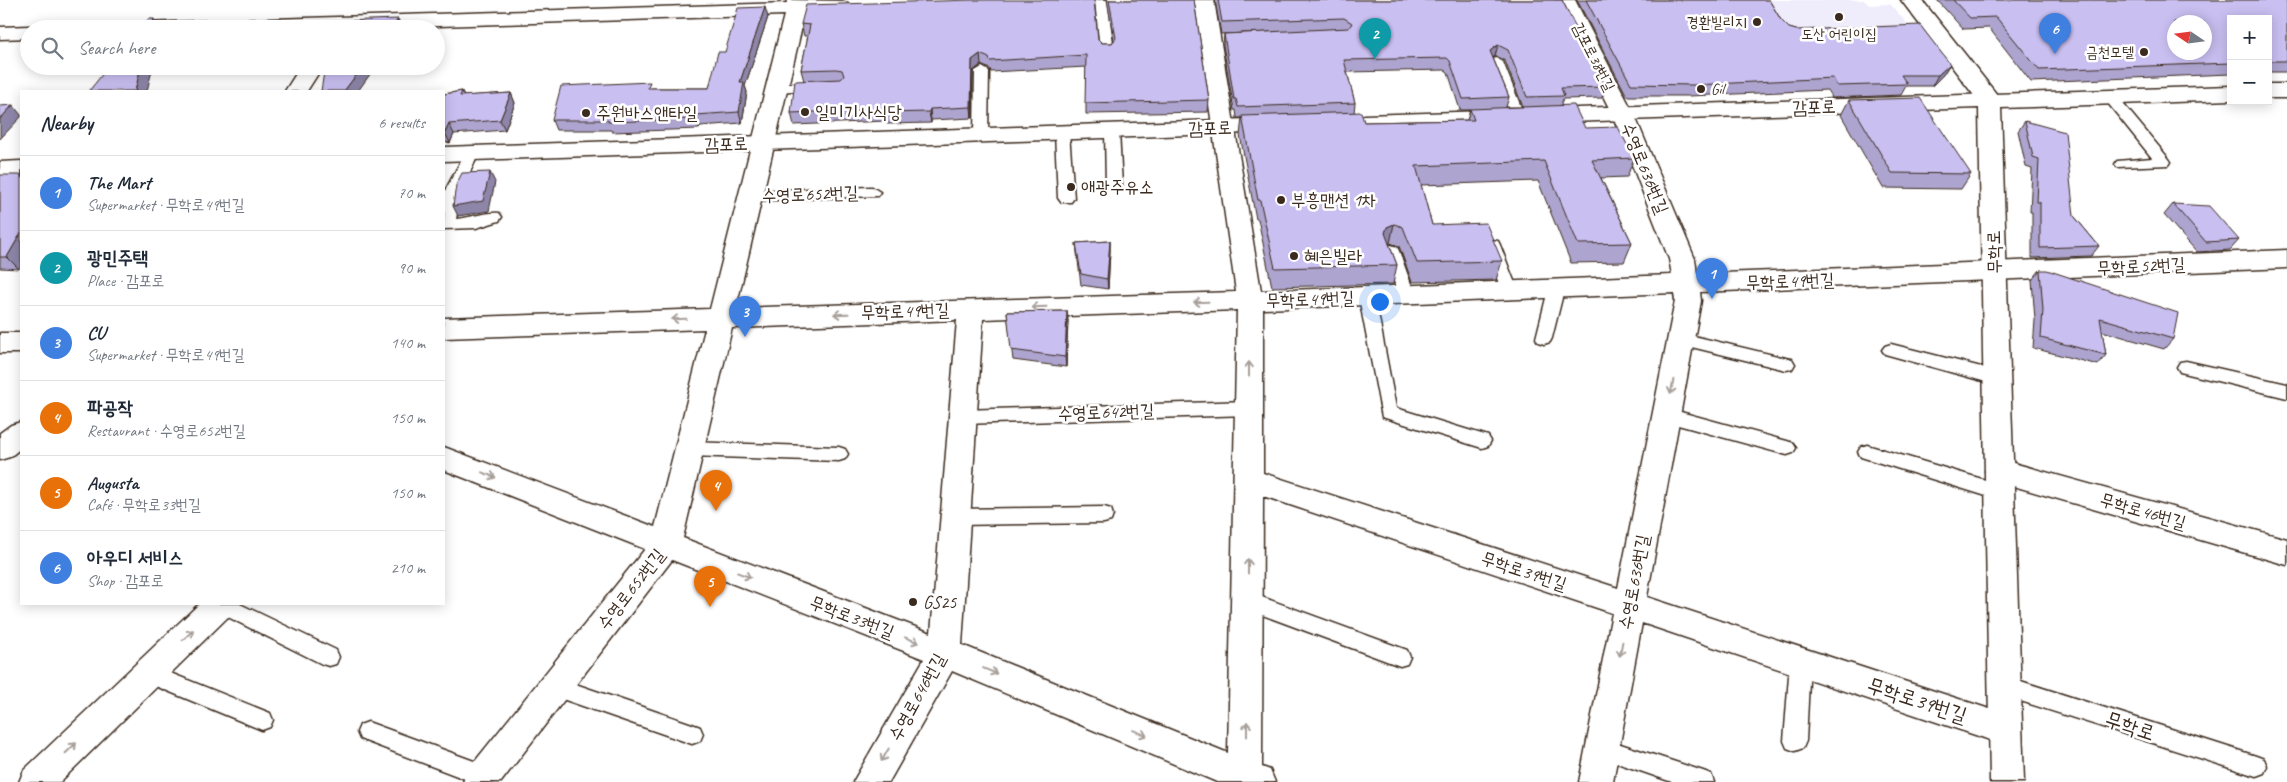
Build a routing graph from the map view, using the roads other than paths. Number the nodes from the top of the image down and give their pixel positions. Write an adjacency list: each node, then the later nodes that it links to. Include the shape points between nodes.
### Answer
1 (352, 0): 8 (street)
2 (1101, 0): 12 (lane)
3 (1204, 0): 28 (street, via 1214,40)
4 (1565, 0): 24 (street, 감포로38번길)
5 (1911, 0): 23 (street, via 1925,30)
6 (797, 4): 7 (street); 9 (street); 17 (street, 수영로652번길)
7 (864, 7)
8 (340, 20)
9 (445, 21)
10 (20, 32): 11 (street)
11 (0, 33)
12 (1107, 50)
13 (1496, 62): 25 (lane)
14 (982, 71): 31 (lane)
15 (306, 75): 18 (street)
16 (829, 86): 17 (lane)
17 (776, 88): 32 (street, 수영로652번길)
18 (297, 90)
19 (2272, 91): 20 (street)
20 (2287, 91)
21 (2227, 93): 22 (street, 감포로)
22 (2110, 97): 23 (street, 감포로); 35 (lane, via 2164,162)
23 (1990, 101): 24 (street, 감포로); 46 (street, 무학로)
24 (1623, 114): 25 (street, 감포로); 47 (street, 수영로636번길, via 1682,259)
25 (1518, 117): 26 (street, 감포로)
26 (1348, 123)
27 (1299, 125): 28 (street, 감포로)
28 (1222, 127): 29 (street, 감포로); 52 (street)
29 (1112, 131): 30 (street, 감포로); 38 (lane)
30 (1062, 133): 31 (street, 감포로); 41 (lane)
31 (981, 136): 32 (street, 감포로)
32 (762, 143): 33 (street, 감포로); 40 (street, 수영로652번길)
33 (472, 153): 34 (street, 감포로); 42 (lane, via 453,191 447,224 476,223)
34 (445, 154)
35 (2122, 164)
36 (20, 169): 37 (street)
37 (0, 170)
38 (1114, 186)
39 (872, 192): 40 (lane, 수영로652번길)
40 (749, 196): 54 (street, 수영로652번길)
41 (1066, 198)
42 (494, 217)
43 (1480, 234): 49 (lane, via 1488,234)
44 (1391, 251): 50 (lane)
45 (2287, 259): 46 (street, 무학로52번길)
46 (1994, 273): 47 (street, 무학로49번길); 63 (street, 무학로)
47 (1686, 285): 48 (street, 무학로49번길); 57 (street, 수영로636번길, via 1688,301)
48 (1556, 290): 49 (street, 무학로49번길); 56 (lane)
49 (1510, 291): 50 (street, 무학로49번길)
50 (1407, 295): 51 (street, 무학로49번길)
51 (1366, 297): 52 (street, 무학로49번길); 69 (lane, 무학로49번길, via 1388,412)
52 (1250, 301): 53 (street, 무학로49번길, one-way to 53); 65 (street, one-way to 52)
53 (972, 309): 54 (street, 무학로49번길, one-way to 54); 67 (street, 수영로646번길)
54 (720, 318): 55 (street, 무학로49번길, one-way to 55); 72 (street, 수영로652번길)
55 (445, 328)
56 (1544, 338)
57 (1681, 339): 61 (lane); 66 (street, 수영로636번길, one-way to 66)
58 (0, 343): 59 (street)
59 (20, 343)
60 (1892, 350): 63 (lane)
61 (1786, 364)
62 (2186, 367): 64 (lane)
63 (1997, 378): 77 (street, 무학로)
64 (2287, 390)
65 (1249, 408): 67 (lane, 수영로642번길); 76 (street)
66 (1666, 416): 70 (lane); 85 (street, 수영로636번길)
67 (963, 417): 79 (street, 수영로646번길)
68 (20, 433): 71 (street)
69 (1482, 441)
70 (1788, 448)
71 (0, 449)
72 (689, 449): 74 (lane); 80 (street, 수영로652번길)
73 (1866, 452): 77 (lane)
74 (839, 454)
75 (445, 458): 80 (street, 무학로33번길, one-way to 80)
76 (1249, 480): 82 (street, one-way to 76); 85 (street, 무학로39번길)
77 (1999, 481): 81 (street, 무학로46번길); 91 (street, 무학로)
78 (1104, 515): 79 (lane)
79 (955, 518): 86 (street, 수영로646번길)
80 (666, 545): 86 (street, 무학로33번길, one-way to 86); 92 (street, 수영로652번길)
81 (2287, 552)
82 (1248, 601): 88 (lane); 101 (street, one-way to 82)
83 (220, 605): 90 (street, one-way to 83)
84 (223, 605): 87 (lane)
85 (1630, 606): 89 (street, 무학로39번길); 98 (street, 수영로636번길, one-way to 98)
86 (945, 653): 101 (street, 무학로33번길, one-way to 101); 103 (street, 수영로646번길, one-way to 103)
87 (330, 657)
88 (1400, 657)
89 (1800, 662): 94 (street, 무학로39번길); 97 (lane)
90 (148, 674): 93 (lane); 102 (street, one-way to 90)
91 (2004, 686): 94 (street, 무학로); 99 (lane, 무학로)
92 (555, 687): 96 (lane); 100 (street, 수영로652번길)
93 (262, 720)
94 (2005, 729): 106 (street, 무학로)
95 (368, 732): 100 (lane, 수영로652번길)
96 (692, 734)
97 (1795, 741)
98 (1602, 748): 104 (street, 수영로636번길); 105 (lane)
99 (2256, 766)
100 (483, 779)
101 (1250, 780)
102 (36, 782)
103 (870, 782)
104 (1596, 782)
105 (1703, 782)
106 (2006, 782)

